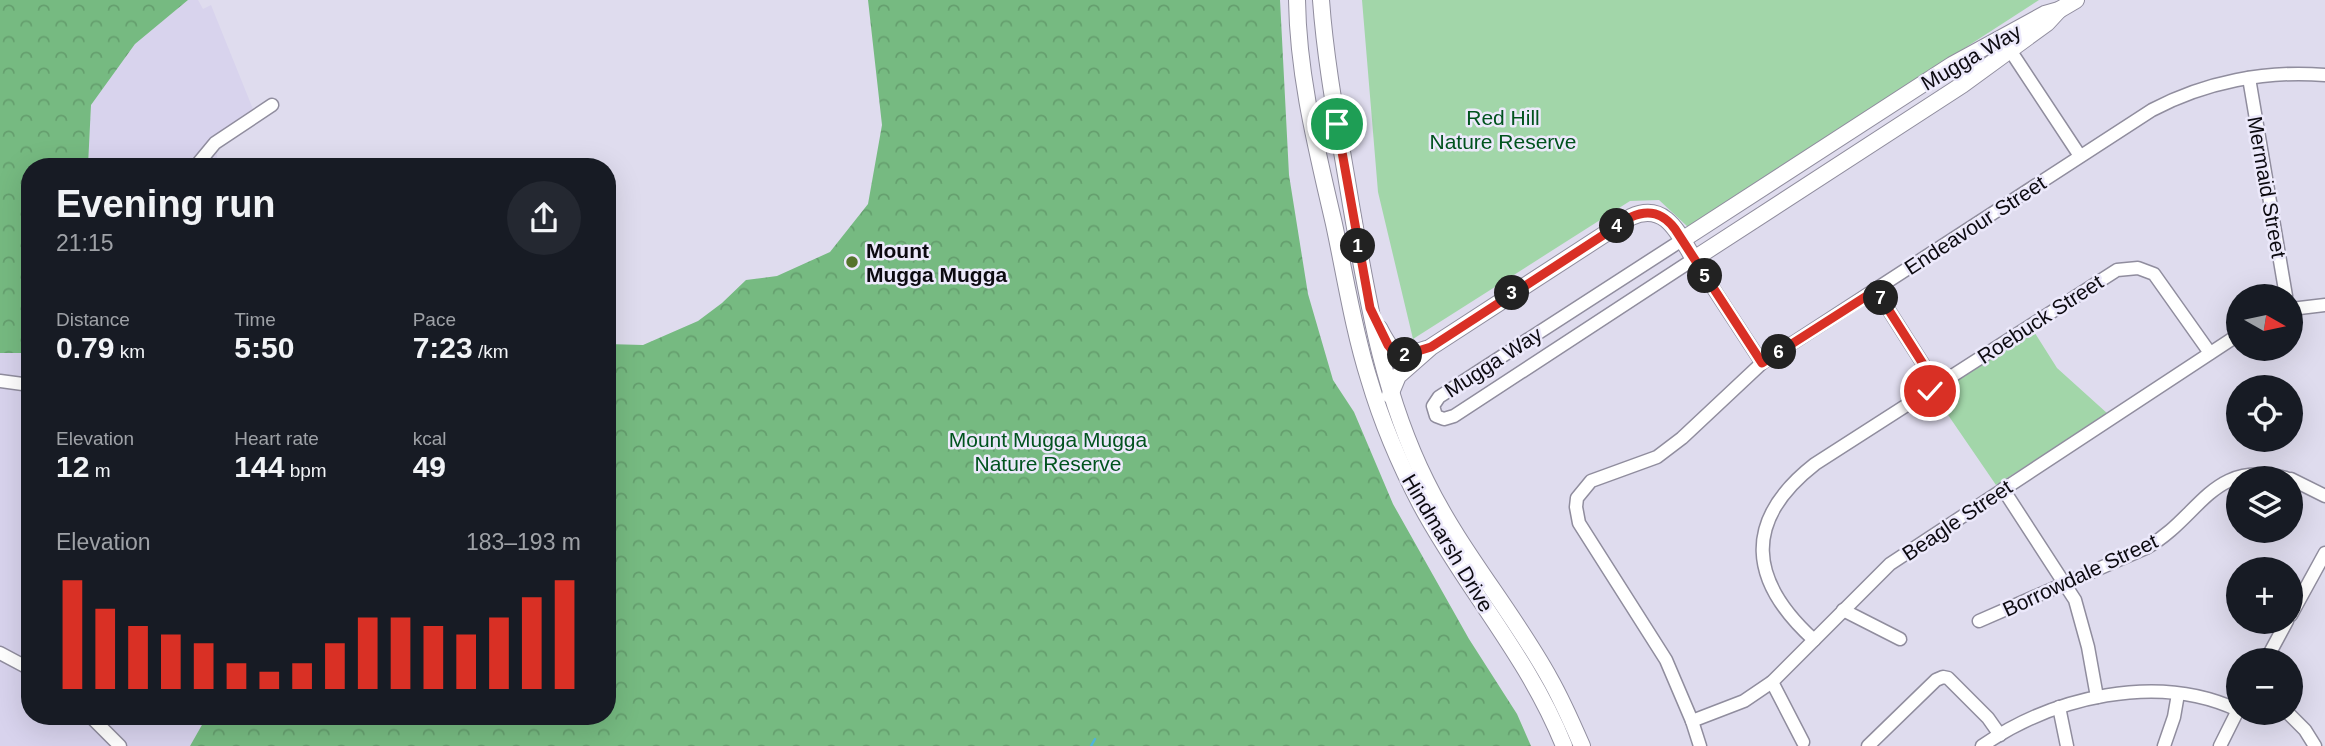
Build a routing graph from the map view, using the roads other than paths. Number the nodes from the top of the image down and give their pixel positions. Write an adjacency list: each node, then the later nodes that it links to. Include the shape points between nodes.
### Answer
1 (1297, 0): 50 (main road, Hindmarsh Drive, via 1297,41 1309,113 1358,336 1381,416 1423,509 1526,667)
2 (1321, 0): 15 (main road, Hindmarsh Drive, via 1325,52)
3 (2076, 0): 4 (main road, Mugga Way, via 2047,23)
4 (2006, 44): 8 (street); 10 (main road, Mugga Way, via 1952,65); 11 (main road, Mugga Way, via 1962,85)
5 (2325, 75): 6 (street, Endeavour Street)
6 (2249, 78): 8 (street, Endeavour Street, via 2201,89 2164,104); 12 (street, Mermaid Street)
7 (272, 105): 9 (street, via 215,143)
8 (2080, 156): 13 (street, Endeavour Street)
9 (203, 158)
10 (1682, 240): 11 (main road); 11 (street, Mugga Way, via 1438,397 1433,406 1436,416 1454,416); 18 (main road, via 1661,215 1638,214)
11 (1694, 259): 20 (street)
12 (2284, 284)
13 (1876, 290): 20 (street, Endeavour Street); 23 (street)
14 (2325, 305): 16 (street)
15 (1370, 308): 18 (main road, via 1394,352 1405,355); 24 (main road, Hindmarsh Drive)
16 (2303, 308)
17 (2226, 343): 19 (street, Beagle Street)
18 (1431, 347): 24 (main road, via 1398,376)
19 (2210, 353): 23 (street, Roebuck Street, via 2154,274 2143,268 2124,268); 27 (street, Beagle Street)
20 (1762, 363): 43 (street, Endeavour Street, via 1657,457 1591,481 1580,491 1576,507 1579,523 1666,660)
21 (0, 381): 22 (street)
22 (21, 384)
23 (1937, 386): 35 (street, Roebuck Street, via 1815,464 1788,486 1772,510 1763,542 1769,582 1781,606)
24 (1390, 395): 51 (main road, Hindmarsh Drive, via 1438,505 1545,670)
25 (2226, 481): 30 (street, Borrowdale Street, via 2158,541)
26 (2303, 486): 28 (street, Borrowdale Street)
27 (2003, 489): 30 (street); 32 (street, Beagle Street, via 1891,564)
28 (2325, 496)
29 (2325, 553): 31 (street)
30 (2066, 583): 33 (street, Borrowdale Street); 40 (street, via 2082,622)
31 (2303, 593)
32 (1843, 610): 34 (street); 35 (street, Beagle Street)
33 (1979, 621)
34 (1900, 639)
35 (1814, 640): 38 (street, Beagle Street)
36 (0, 653): 37 (street)
37 (21, 664)
38 (1772, 682): 43 (street, Beagle Street, via 1744,701); 48 (street)
39 (2178, 694): 40 (street); 41 (street); 56 (street)
40 (2097, 698): 42 (street)
41 (2226, 705)
42 (2059, 707): 47 (street); 55 (street)
43 (1692, 721): 52 (street, Endeavour Street)
44 (99, 725): 49 (street)
45 (2230, 725): 57 (street)
46 (2300, 725): 58 (street)
47 (1997, 739): 53 (street, via 1984,714 1943,677); 54 (street)
48 (1803, 742)
49 (121, 746)
50 (1564, 746)
51 (1582, 746)
52 (1700, 746)
53 (1868, 746)
54 (1982, 746)
55 (2067, 746)
56 (2164, 746)
57 (2220, 746)
58 (2315, 746)

